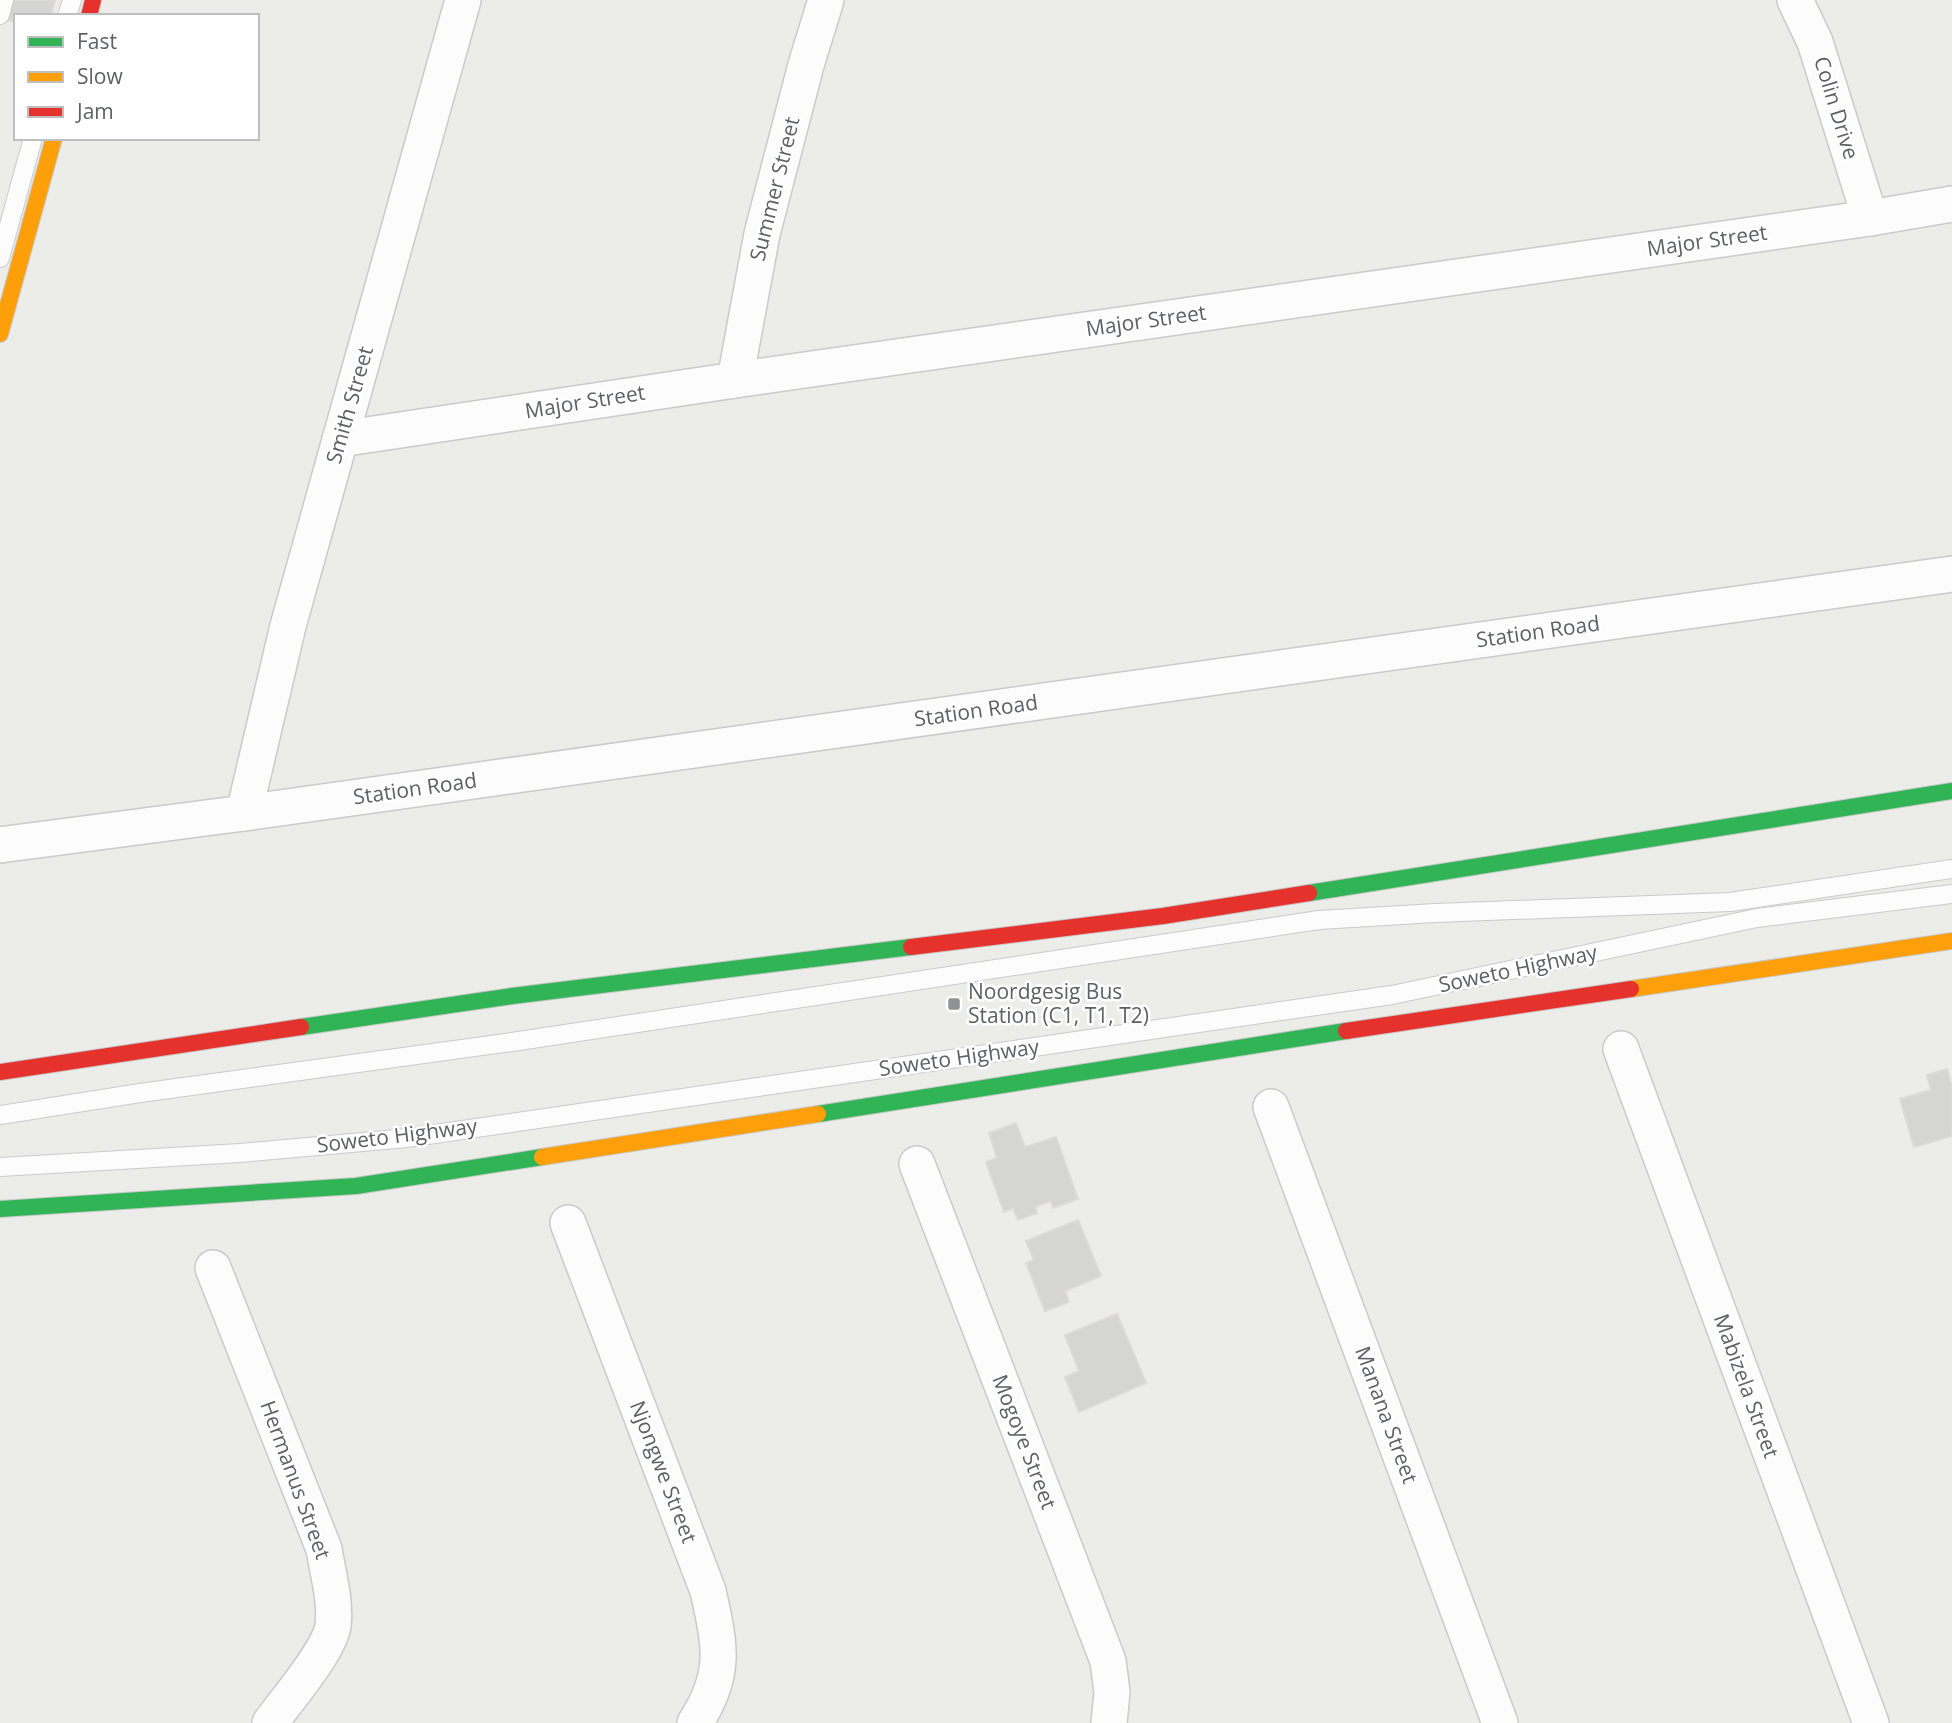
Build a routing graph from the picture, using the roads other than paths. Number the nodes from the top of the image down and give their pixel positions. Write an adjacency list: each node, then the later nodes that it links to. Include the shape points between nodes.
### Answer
1 (4, 0): 5 (lane)
2 (463, 0): 13 (street, Smith Street)
3 (826, 0): 12 (street, Summer Street, via 762,234)
4 (1795, 0): 9 (street, Colin Drive, via 1815,42)
5 (0, 15)
6 (32, 140): 10 (lane)
7 (53, 140): 11 (main road)
8 (1952, 204): 9 (street, Major Street)
9 (1870, 218): 12 (street, Major Street)
10 (0, 258)
11 (0, 334)
12 (735, 380): 13 (street, Major Street)
13 (340, 439): 16 (street, Smith Street, via 288,626)
14 (1952, 574): 16 (street, Station Road)
15 (1952, 791): 22 (main road, via 1163,916 512,996)
16 (244, 813): 17 (street, Station Road)
17 (0, 845)
18 (1952, 869): 24 (lane, via 1730,902 1319,920)
19 (1952, 894): 26 (lane, Soweto Highway, via 1757,918 1392,995 421,1136 240,1153)
20 (1952, 941): 27 (main road, Soweto Highway, via 356,1186)
21 (1621, 1049): 34 (street, Mabizela Street)
22 (0, 1072)
23 (1271, 1107): 33 (street, Manana Street)
24 (0, 1115)
25 (917, 1164): 32 (street, Mogoye Street, via 1108,1661)
26 (0, 1167)
27 (0, 1209)
28 (568, 1223): 31 (street, Njongwe Street, via 708,1591 719,1642 717,1675)
29 (214, 1268): 30 (street, Hermanus Street, via 324,1549 332,1595 333,1628 316,1662)
30 (270, 1723)
31 (695, 1723)
32 (1109, 1723)
33 (1500, 1723)
34 (1871, 1723)

